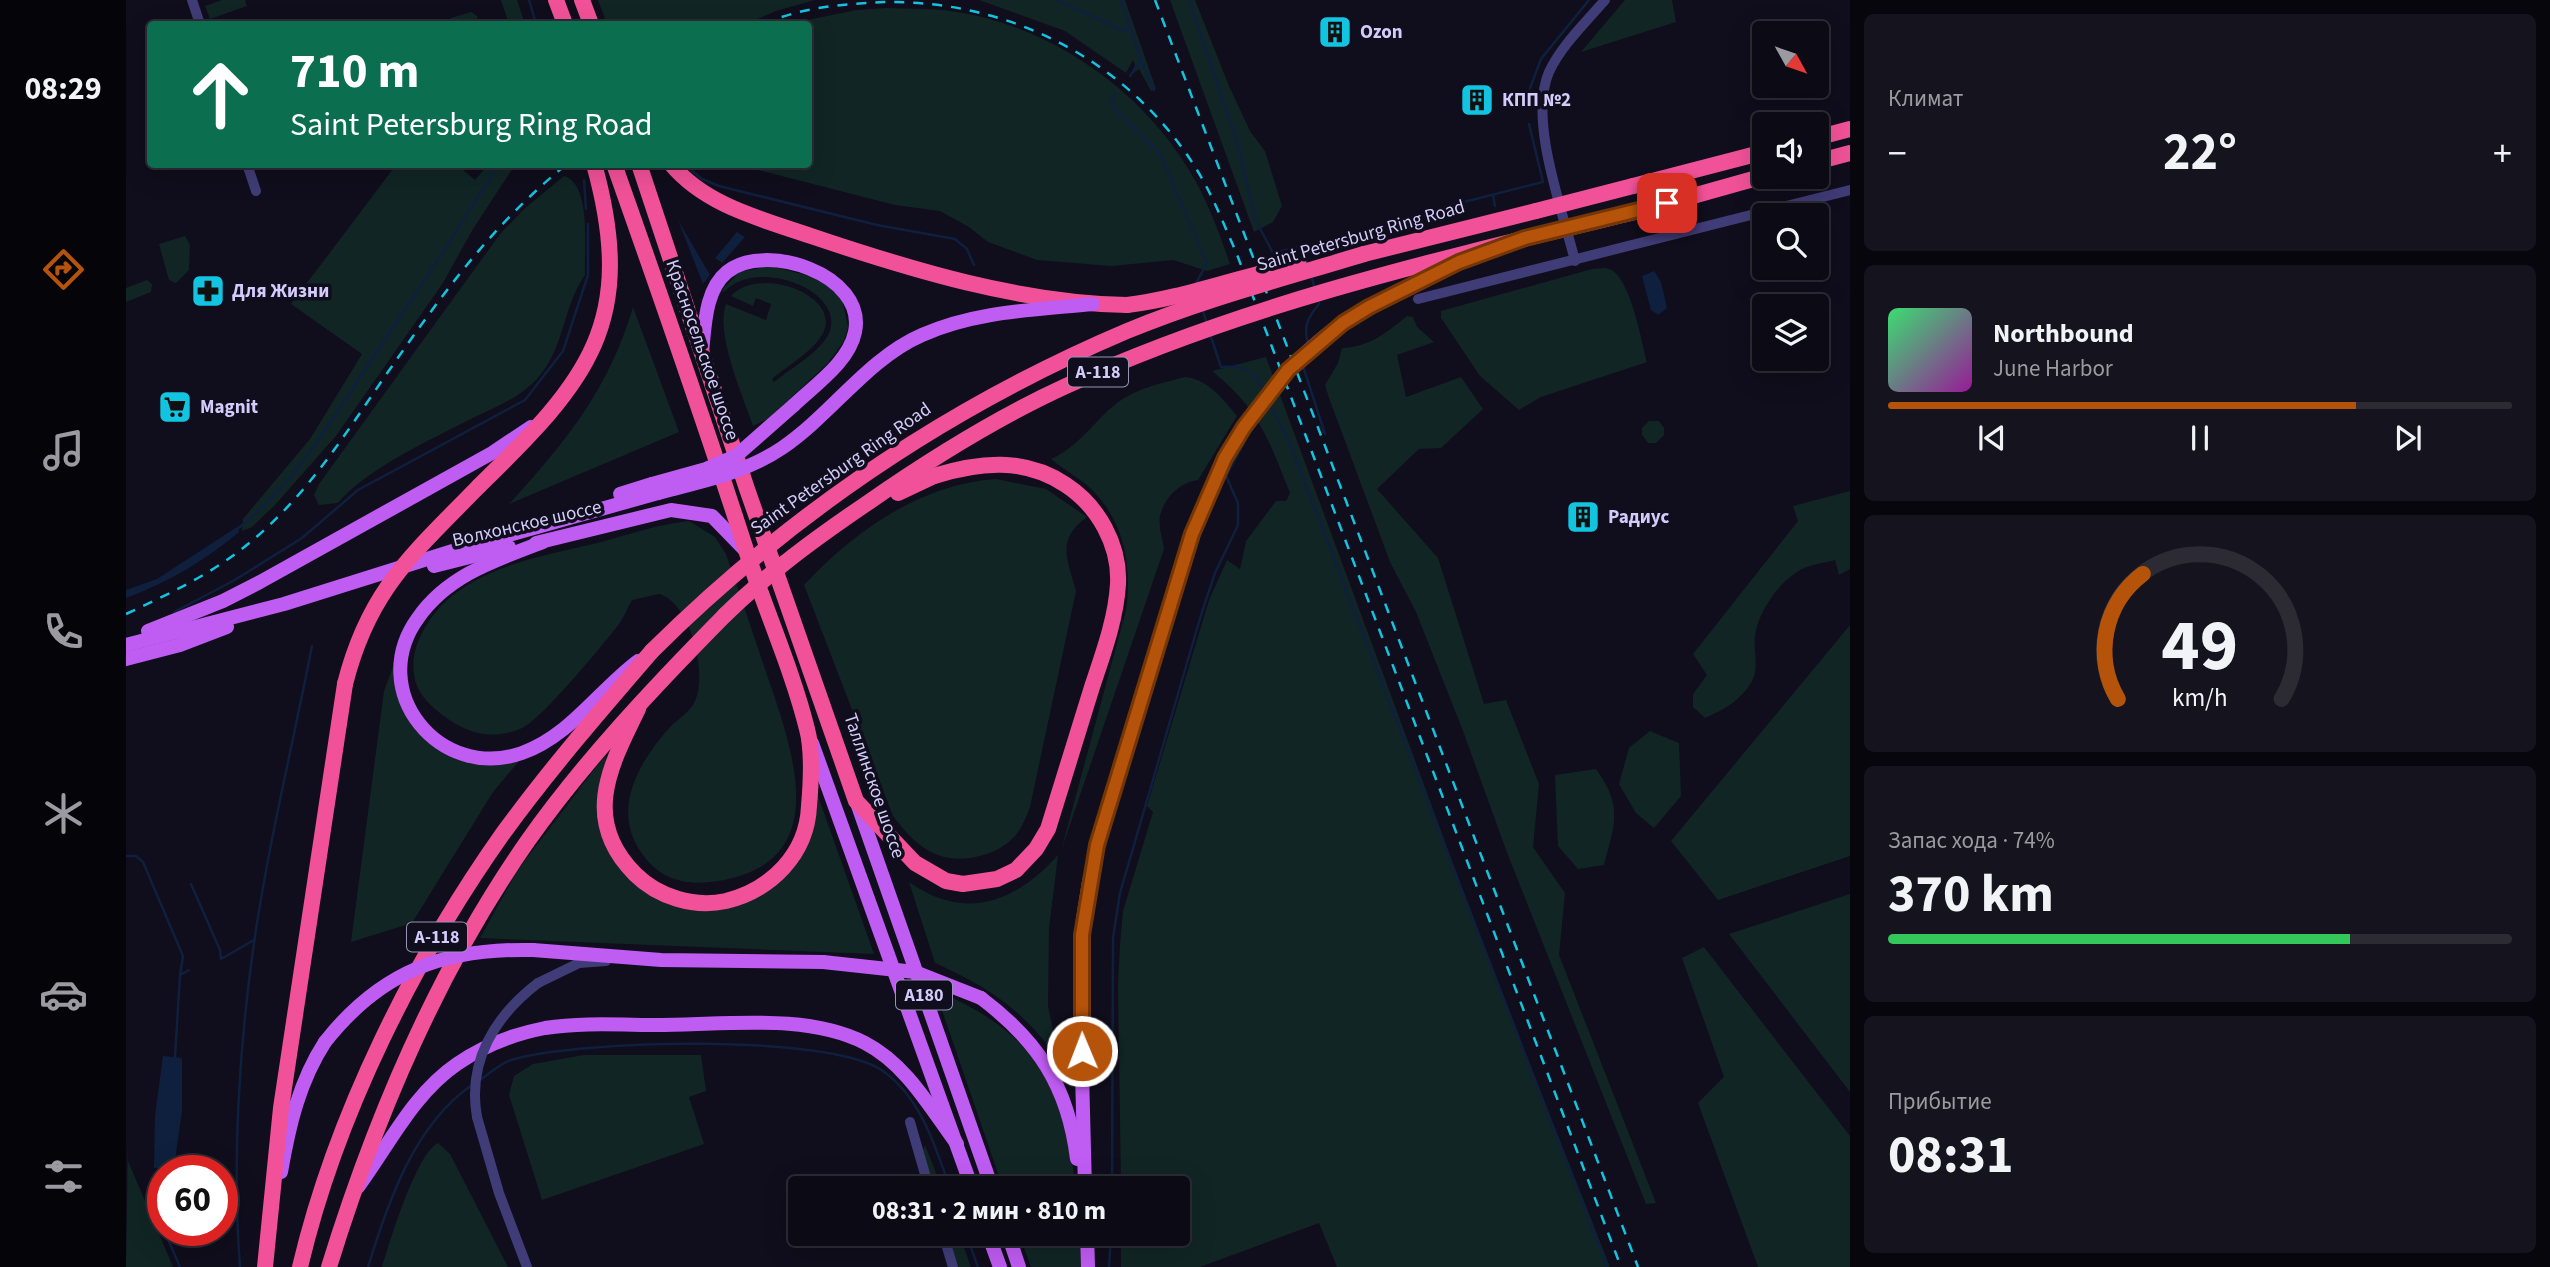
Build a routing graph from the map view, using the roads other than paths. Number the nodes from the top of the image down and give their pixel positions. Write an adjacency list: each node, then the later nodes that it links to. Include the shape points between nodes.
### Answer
1 (192, 0): 6 (street)
2 (548, 0): 7 (highway)
3 (556, 0): 8 (highway)
4 (582, 0): 9 (highway)
5 (1605, 0): 25 (street, via 1556,60 1541,107)
6 (199, 21)
7 (553, 21)
8 (564, 21)
9 (591, 21)
10 (1850, 129): 11 (highway)
11 (1829, 135)
12 (1850, 153): 14 (highway)
13 (1752, 155): 24 (highway, Saint Petersburg Ring Road / А-118, bridge)
14 (1829, 159)
15 (248, 168): 22 (street)
16 (595, 168): 30 (highway, via 609,227 610,272 603,327 578,379)
17 (615, 168): 33 (highway, Красносельское шоссе)
18 (640, 168): 28 (highway, Красносельское шоссе)
19 (675, 168): 27 (highway, bridge, via 691,184 734,208 936,275)
20 (1752, 179): 23 (highway, А-118, bridge)
21 (1850, 190): 25 (street)
22 (256, 191)
23 (1525, 238): 36 (highway, А-118, bridge, via 1230,321 1065,386 1005,416 888,489 777,567); 50 (main road, bridge, via 1459,262 1369,307 1317,344 1288,370 1225,458 1200,514 1115,782 1089,882 1080,996)
24 (1364, 254): 27 (highway, bridge, via 1266,271 1155,302); 38 (highway, Saint Petersburg Ring Road / А-118, bridge, via 1130,330 968,408 876,466 766,546)
25 (1575, 261): 26 (street)
26 (1418, 299)
27 (1093, 304): 31 (main road, bridge, via 992,314 919,336 889,354 781,449 757,463)
28 (702, 352): 29 (highway, Красносельское шоссе); 31 (main road, bridge, via 715,286 742,263 789,264 827,276 849,297 856,315 855,331 840,360 736,456)
29 (717, 397): 42 (highway, Таллинское шоссе)
30 (559, 404): 37 (main road, via 492,453 261,582); 56 (highway, bridge, via 391,578 355,645 345,684 281,1108)
31 (655, 489): 34 (main road, Волхонское шоссе)
32 (543, 542): 33 (main road, Волхонское шоссе, via 671,510 694,511 712,516); 34 (main road, Волхонское шоссе); 38 (main road, via 464,575 417,618 407,637 400,671 407,705 428,734 451,749 478,758 521,753 555,736 613,680)
33 (747, 551): 41 (highway)
34 (304, 598): 35 (main road, Волхонское шоссе)
35 (284, 604): 37 (main road, Волхонское шоссе); 39 (main road, Волхонское шоссе, via 180,645)
36 (725, 615): 40 (highway, А-118); 42 (highway, bridge, via 751,601 888,500 923,479 968,466 1028,467 1052,475 1099,515 1110,539 1118,583 1111,626 1048,829 1036,849 1016,870 998,879 979,884 946,881 915,863)
37 (126, 643)
38 (652, 651): 57 (highway, Saint Petersburg Ring Road / А-118, via 504,832 449,916 377,1054 321,1194)
39 (126, 659)
40 (638, 709): 41 (highway, via 612,762 605,788 607,826 622,860 636,875 671,897 695,902 742,897 767,884 800,845 810,806); 51 (highway, А-118, via 527,842 473,926 377,1125)
41 (808, 732): 45 (main road)
42 (856, 801): 48 (main road, Таллинское шоссе / A180)
43 (662, 960): 49 (main road, bridge, via 822,962 915,972 981,998 1033,1045 1054,1076 1069,1117); 56 (main road, bridge, via 533,950 470,952 410,970 355,1007 324,1042 303,1083 289,1128); 59 (street, bridge, via 579,963 538,983 505,1013 479,1058 474,1088 477,1117)
44 (910, 1122): 46 (street)
45 (957, 1144): 47 (main road); 51 (main road, via 893,1062 848,1035 771,1024 576,1025 517,1035 457,1064 411,1108)
46 (926, 1176)
47 (968, 1176)
48 (988, 1176)
49 (1081, 1176)
50 (1083, 1176)
51 (351, 1196): 58 (highway, А-118)
52 (947, 1246): 60 (street)
53 (992, 1246): 61 (main road)
54 (1012, 1246): 62 (main road)
55 (1087, 1246): 63 (main road)
56 (265, 1267)
57 (300, 1267)
58 (329, 1267)
59 (527, 1267)
60 (953, 1267)
61 (1000, 1267)
62 (1020, 1267)
63 (1088, 1267)

